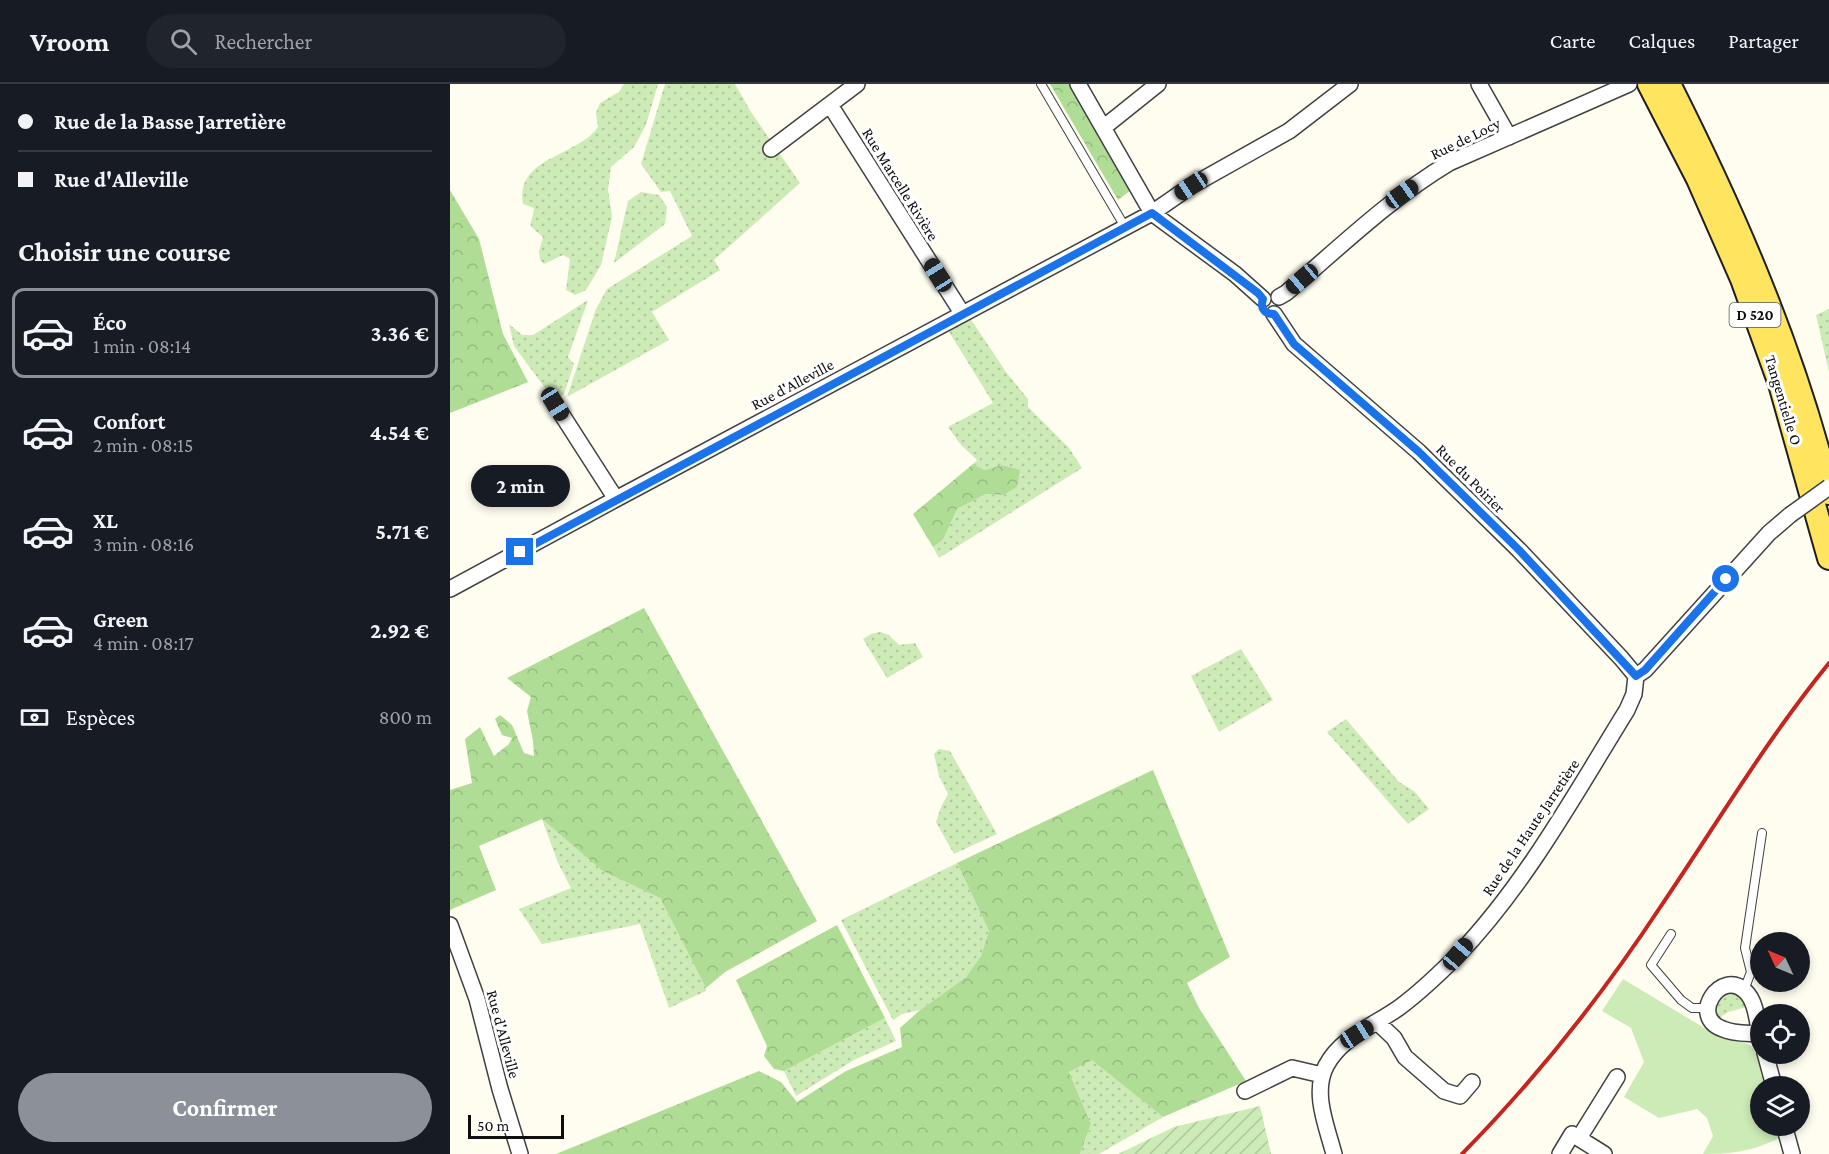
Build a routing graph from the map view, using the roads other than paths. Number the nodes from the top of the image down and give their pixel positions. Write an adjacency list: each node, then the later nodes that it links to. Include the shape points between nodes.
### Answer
1 (857, 84): 10 (street)
2 (1041, 84): 15 (lane)
3 (1078, 84): 11 (street)
4 (1158, 84): 11 (street)
5 (1350, 84): 14 (street, Rue d'Alleville, via 1289,131 1191,186)
6 (1479, 84): 12 (street)
7 (1629, 84): 12 (street, Rue de Locy)
8 (1649, 84): 24 (main road, Tangentielle O / D 520, via 1698,179 1742,279 1780,384)
9 (1669, 84): 22 (main road, Tangentielle O / D 520, via 1758,274 1795,375)
10 (830, 105): 13 (street); 18 (street, Rue Marcelle Rivière)
11 (1103, 128): 14 (street)
12 (1509, 137): 16 (street, Rue de Locy, via 1449,164 1402,194)
13 (771, 149)
14 (1152, 213): 15 (street, Rue d'Alleville); 17 (street)
15 (1125, 226): 18 (street, Rue d'Alleville)
16 (1279, 297): 17 (street, via 1272,294); 19 (street, via 1282,306)
17 (1263, 299): 19 (street, via 1263,310)
18 (962, 313): 23 (street, Rue d'Alleville)
19 (1274, 314): 26 (street, Rue du Poirier, via 1294,344 1419,452 1519,550)
20 (555, 404): 23 (street)
21 (1829, 487): 26 (street, bridge, via 1769,533)
22 (1829, 493)
23 (616, 499): 25 (street, Rue d'Alleville)
24 (1829, 558)
25 (450, 589)
26 (1636, 676): 33 (street, Rue de la Haute Jarretière, via 1627,710 1520,879 1438,974)
27 (1762, 833): 30 (lane, via 1745,948 1751,972)
28 (450, 925): 41 (street, Rue d'Alleville, via 477,999)
29 (1671, 934): 32 (lane, via 1651,965 1681,1000 1692,1008)
30 (1744, 990): 31 (street); 32 (street, via 1726,986 1716,991)
31 (1752, 1004)
32 (1708, 1008): 34 (street, via 1712,1021 1722,1029)
33 (1377, 1022): 35 (street, Rue de la Haute Jarretière, via 1341,1046); 37 (street, via 1394,1038 1405,1057 1444,1092 1460,1096)
34 (1750, 1035)
35 (1322, 1075): 38 (street, via 1292,1068); 42 (street, via 1322,1104)
36 (1617, 1077): 40 (street)
37 (1472, 1082)
38 (1245, 1091)
39 (1787, 1136): 45 (street)
40 (1579, 1138): 43 (street, via 1572,1134); 44 (street)
41 (520, 1154)
42 (1334, 1154)
43 (1560, 1154)
44 (1605, 1154)
45 (1792, 1154)

